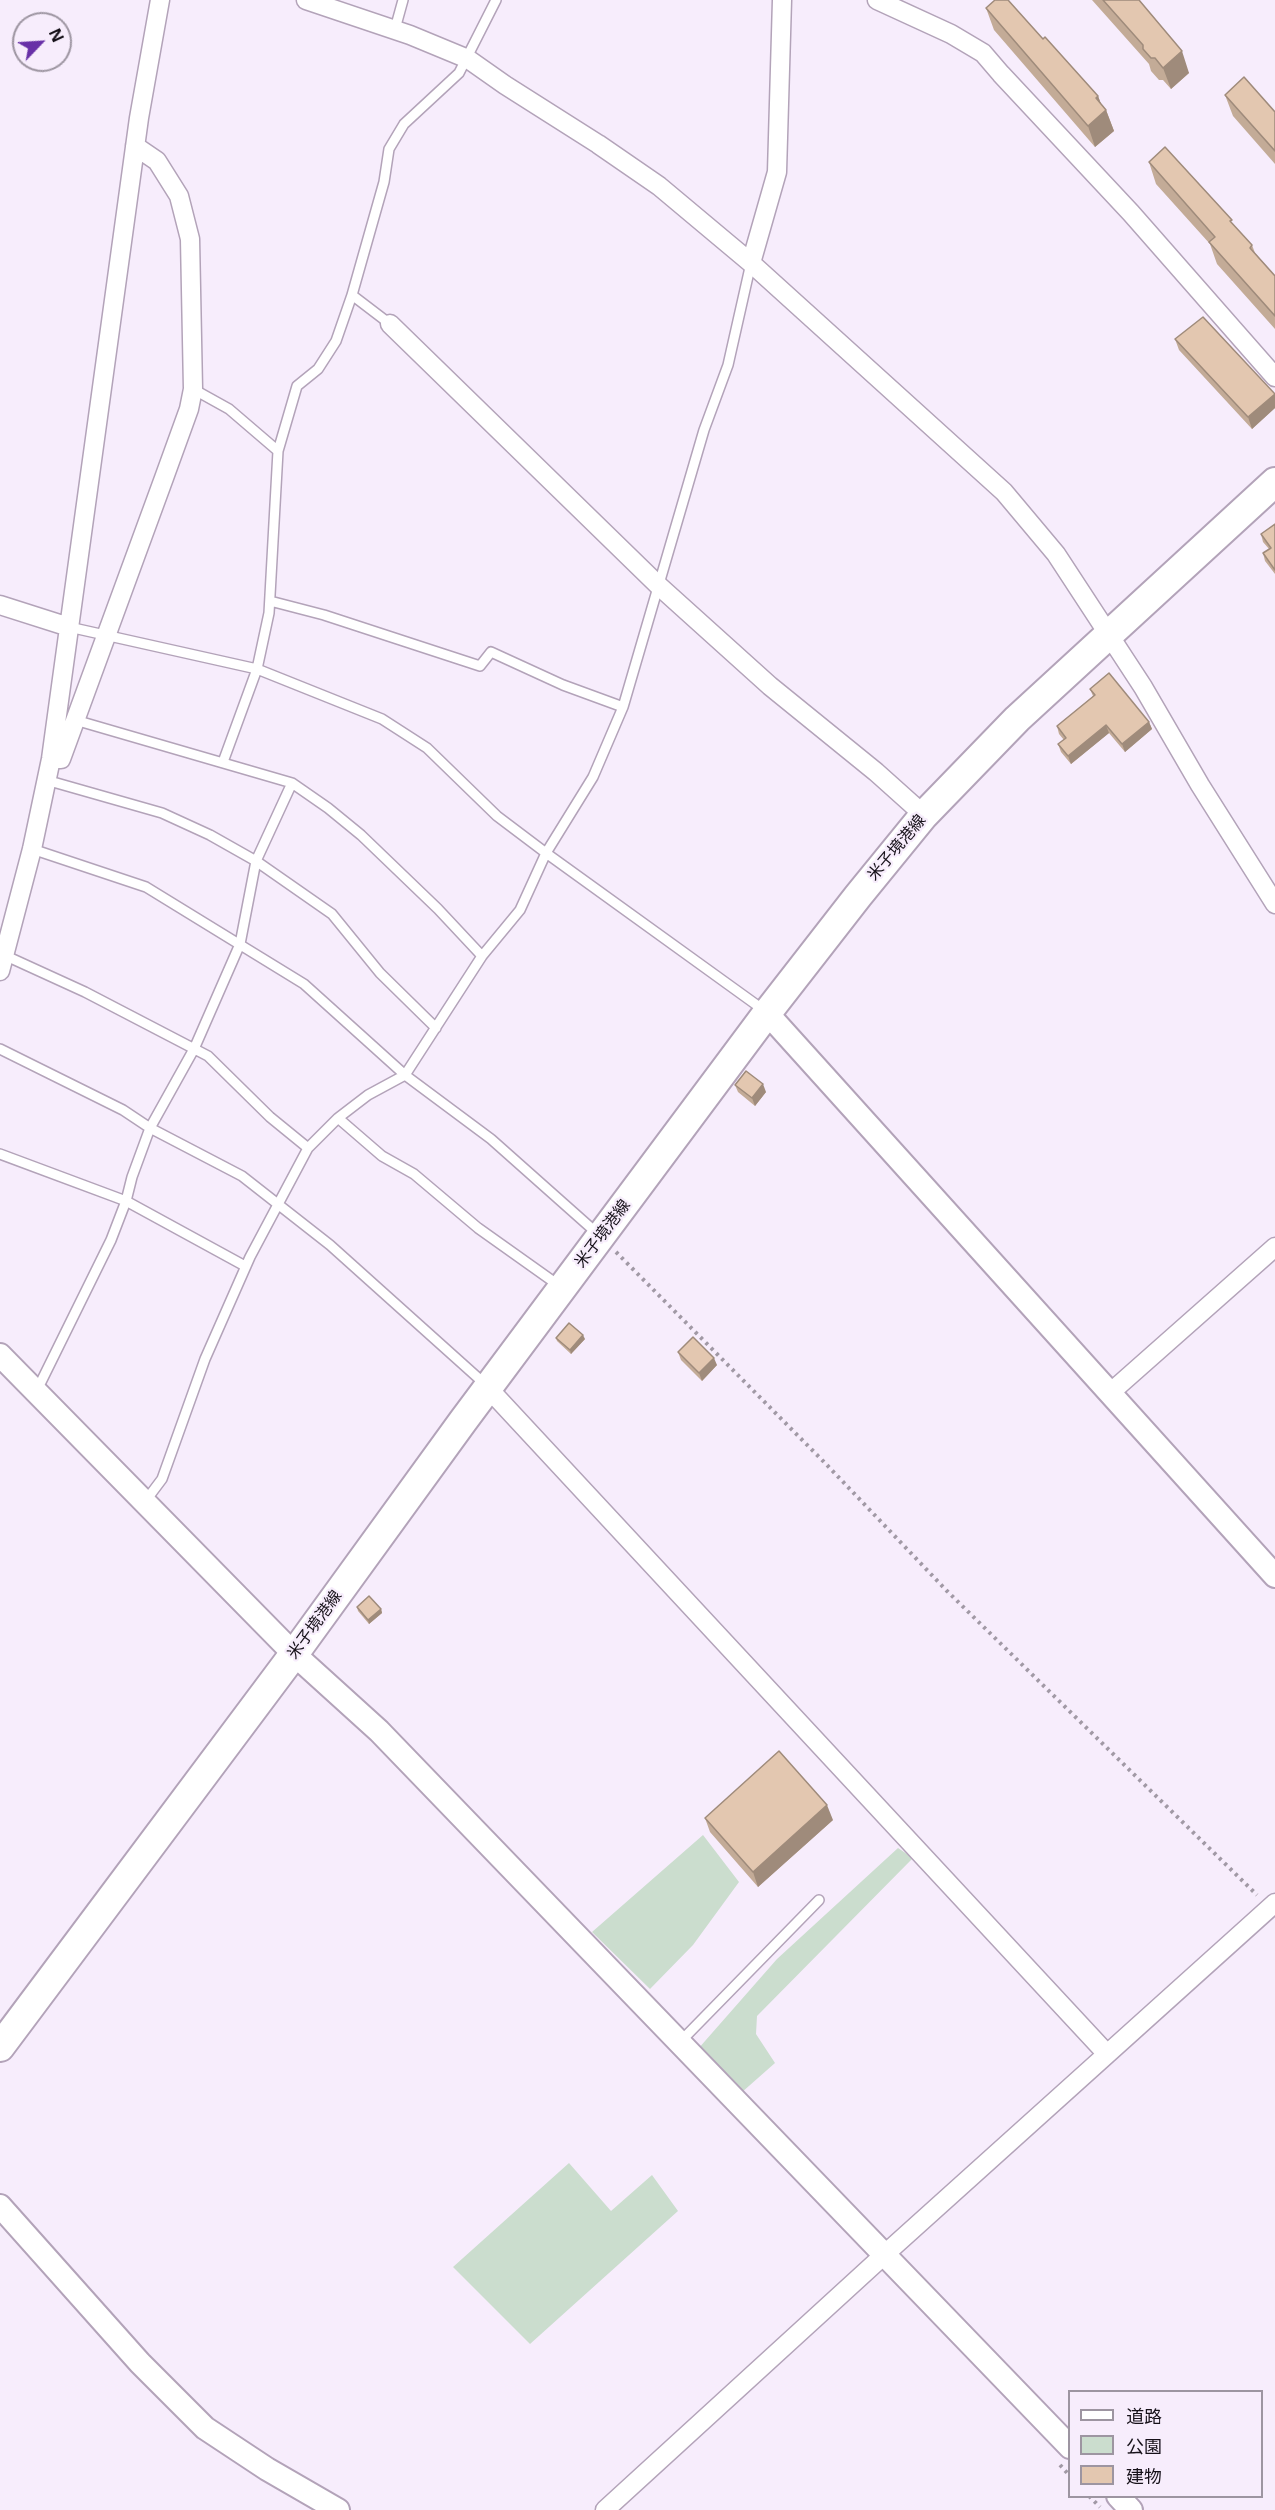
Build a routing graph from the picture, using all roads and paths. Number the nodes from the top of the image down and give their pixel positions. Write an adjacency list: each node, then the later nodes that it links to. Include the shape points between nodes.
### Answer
1 (160, 0): 9 (street)
2 (306, 0): 7 (street)
3 (403, 0): 7 (lane)
4 (496, 0): 8 (lane)
5 (782, 0): 10 (street, via 777,172)
6 (877, 0): 13 (street, via 983,53)
7 (395, 29): 8 (street)
8 (468, 59): 10 (street, via 659,186); 11 (lane, via 459,73 404,124 389,149 384,182)
9 (135, 146): 14 (street, via 157,161 179,196 190,239); 20 (street)
10 (751, 263): 17 (lane, via 728,365 704,430); 21 (street, via 1004,492 1056,554)
11 (352, 295): 12 (lane); 15 (lane, via 336,341 318,369 297,386)
12 (390, 324): 17 (street)
13 (1275, 377)
14 (193, 389): 15 (lane, via 229,409); 22 (street)
15 (279, 451): 18 (lane)
16 (1275, 482): 21 (main road, 米子境港線)
17 (659, 586): 24 (lane); 30 (street, via 770,686)
18 (270, 601): 23 (lane); 24 (lane, via 480,666 490,652)
19 (0, 605): 20 (street)
20 (69, 627): 22 (lane); 26 (street)
21 (1108, 634): 30 (main road, 米子境港線); 34 (street)
22 (106, 635): 23 (lane); 25 (street)
23 (257, 669): 27 (lane); 32 (lane, via 382,719 409,736 427,748 497,816)
24 (623, 707): 32 (lane, via 593,777)
25 (75, 720): 26 (street, via 61,759); 27 (lane)
26 (51, 759): 28 (street)
27 (223, 762): 29 (lane)
28 (46, 780): 31 (street); 33 (lane, via 162,813)
29 (292, 783): 33 (lane); 36 (lane, via 361,835)
30 (924, 814): 38 (main road, 米子境港線)
31 (32, 849): 35 (lane, via 146,887); 37 (street)
32 (546, 853): 36 (lane, via 520,910); 38 (lane)
33 (256, 861): 35 (lane); 39 (lane, via 332,914 380,973)
34 (1275, 904)
35 (240, 944): 41 (lane); 42 (lane, via 304,984)
36 (482, 956): 39 (lane)
37 (2, 963): 41 (lane, via 85,992)
38 (767, 1013): 49 (main road, 米子境港線); 56 (street)
39 (436, 1028): 42 (lane)
40 (0, 1049): 44 (lane, via 123,1110)
41 (194, 1049): 44 (lane); 45 (lane, via 208,1056)
42 (405, 1075): 43 (lane, via 368,1095); 49 (lane, via 491,1138)
43 (338, 1118): 45 (lane); 52 (lane, via 382,1156 414,1174 478,1228)
44 (150, 1128): 47 (lane); 48 (lane, via 242,1176)
45 (308, 1148): 48 (lane)
46 (0, 1154): 47 (lane)
47 (126, 1201): 51 (lane); 55 (lane, via 111,1240)
48 (278, 1203): 51 (lane); 54 (lane)
49 (601, 1237): 52 (main road, 米子境港線); 61 (path, via 947,1591)
50 (1275, 1247): 56 (street)
51 (245, 1266): 57 (lane, via 205,1359 162,1479)
52 (562, 1288): 54 (main road, 米子境港線)
53 (0, 1355): 55 (street)
54 (488, 1388): 59 (main road, 米子境港線); 64 (street)
55 (34, 1390): 57 (street)
56 (1110, 1393): 58 (street)
57 (144, 1504): 59 (street)
58 (1275, 1576)
59 (294, 1654): 62 (street, via 379,1731); 63 (main road, 米子境港線)
60 (819, 1900): 62 (lane)
61 (1272, 1905): 64 (street)
62 (679, 2043): 66 (street)
63 (0, 2047)
64 (1107, 2054): 66 (street)
65 (0, 2206): 71 (street, via 140,2363 205,2428)
66 (884, 2255): 67 (street); 72 (street)
67 (1062, 2453): 68 (path)
68 (1068, 2470)
69 (1091, 2498): 73 (path)
70 (1120, 2498): 74 (street)
71 (338, 2510)
72 (605, 2510)
73 (1102, 2510)
74 (1131, 2510)

